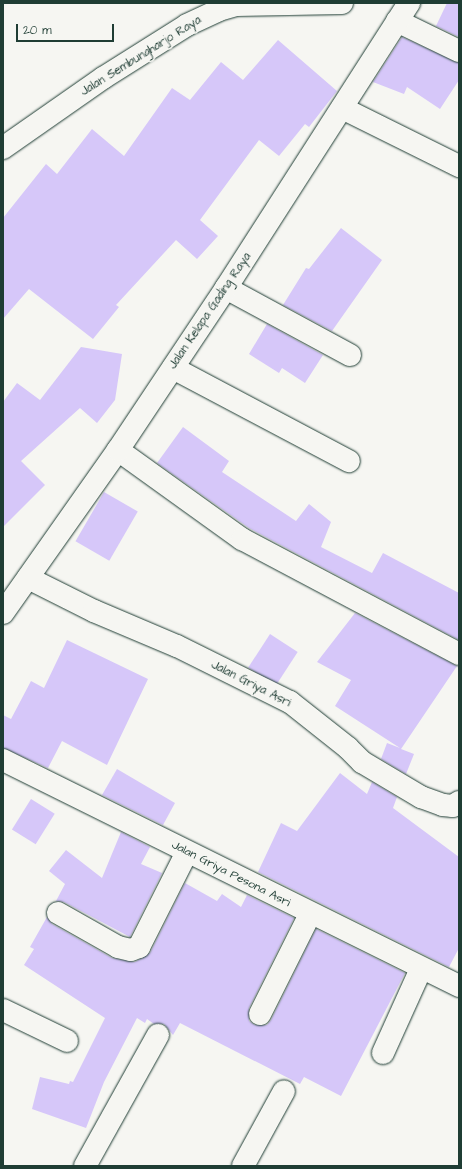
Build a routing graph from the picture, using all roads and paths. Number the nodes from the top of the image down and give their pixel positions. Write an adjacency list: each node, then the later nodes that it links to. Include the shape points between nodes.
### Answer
1 (342, 3): 3 (street, Jalan Sembungharjo Raya)
2 (409, 3): 4 (street, Jalan Kelapa Gading Raya)
3 (286, 4): 7 (street, Jalan Sembungharjo Raya, via 236,6 218,10 187,25 104,78)
4 (397, 21): 5 (street); 6 (street, Jalan Kelapa Gading Raya)
5 (459, 51)
6 (342, 108): 8 (street); 9 (street, Jalan Kelapa Gading Raya)
7 (3, 148)
8 (459, 166)
9 (226, 288): 10 (street); 11 (street, Jalan Kelapa Gading Raya)
10 (350, 355)
11 (173, 368): 12 (street, Jalan Kelapa Gading Raya); 13 (street)
12 (118, 450): 14 (street, Jalan Kelapa Gading Raya); 16 (street, via 242,539)
13 (349, 461)
14 (28, 578): 15 (street, Jalan Kelapa Gading Raya); 18 (street, Jalan Griya Asri, via 94,611 177,646 290,702 362,762 421,797 444,805 453,806)
15 (3, 613)
16 (459, 654)
17 (3, 760): 19 (street, Jalan Griya Pesona Asri)
18 (459, 802)
19 (187, 852): 20 (street, via 139,947 131,950 118,947); 21 (street, Jalan Griya Pesona Asri)
20 (58, 913)
21 (310, 914): 22 (street, Jalan Griya Pesona Asri); 25 (street)
22 (421, 969): 23 (street, Jalan Griya Pesona Asri); 28 (street)
23 (459, 986)
24 (3, 1010): 27 (street)
25 (260, 1014)
26 (158, 1035): 30 (street)
27 (67, 1040)
28 (383, 1052)
29 (284, 1091): 31 (street)
30 (85, 1166)
31 (243, 1166)

